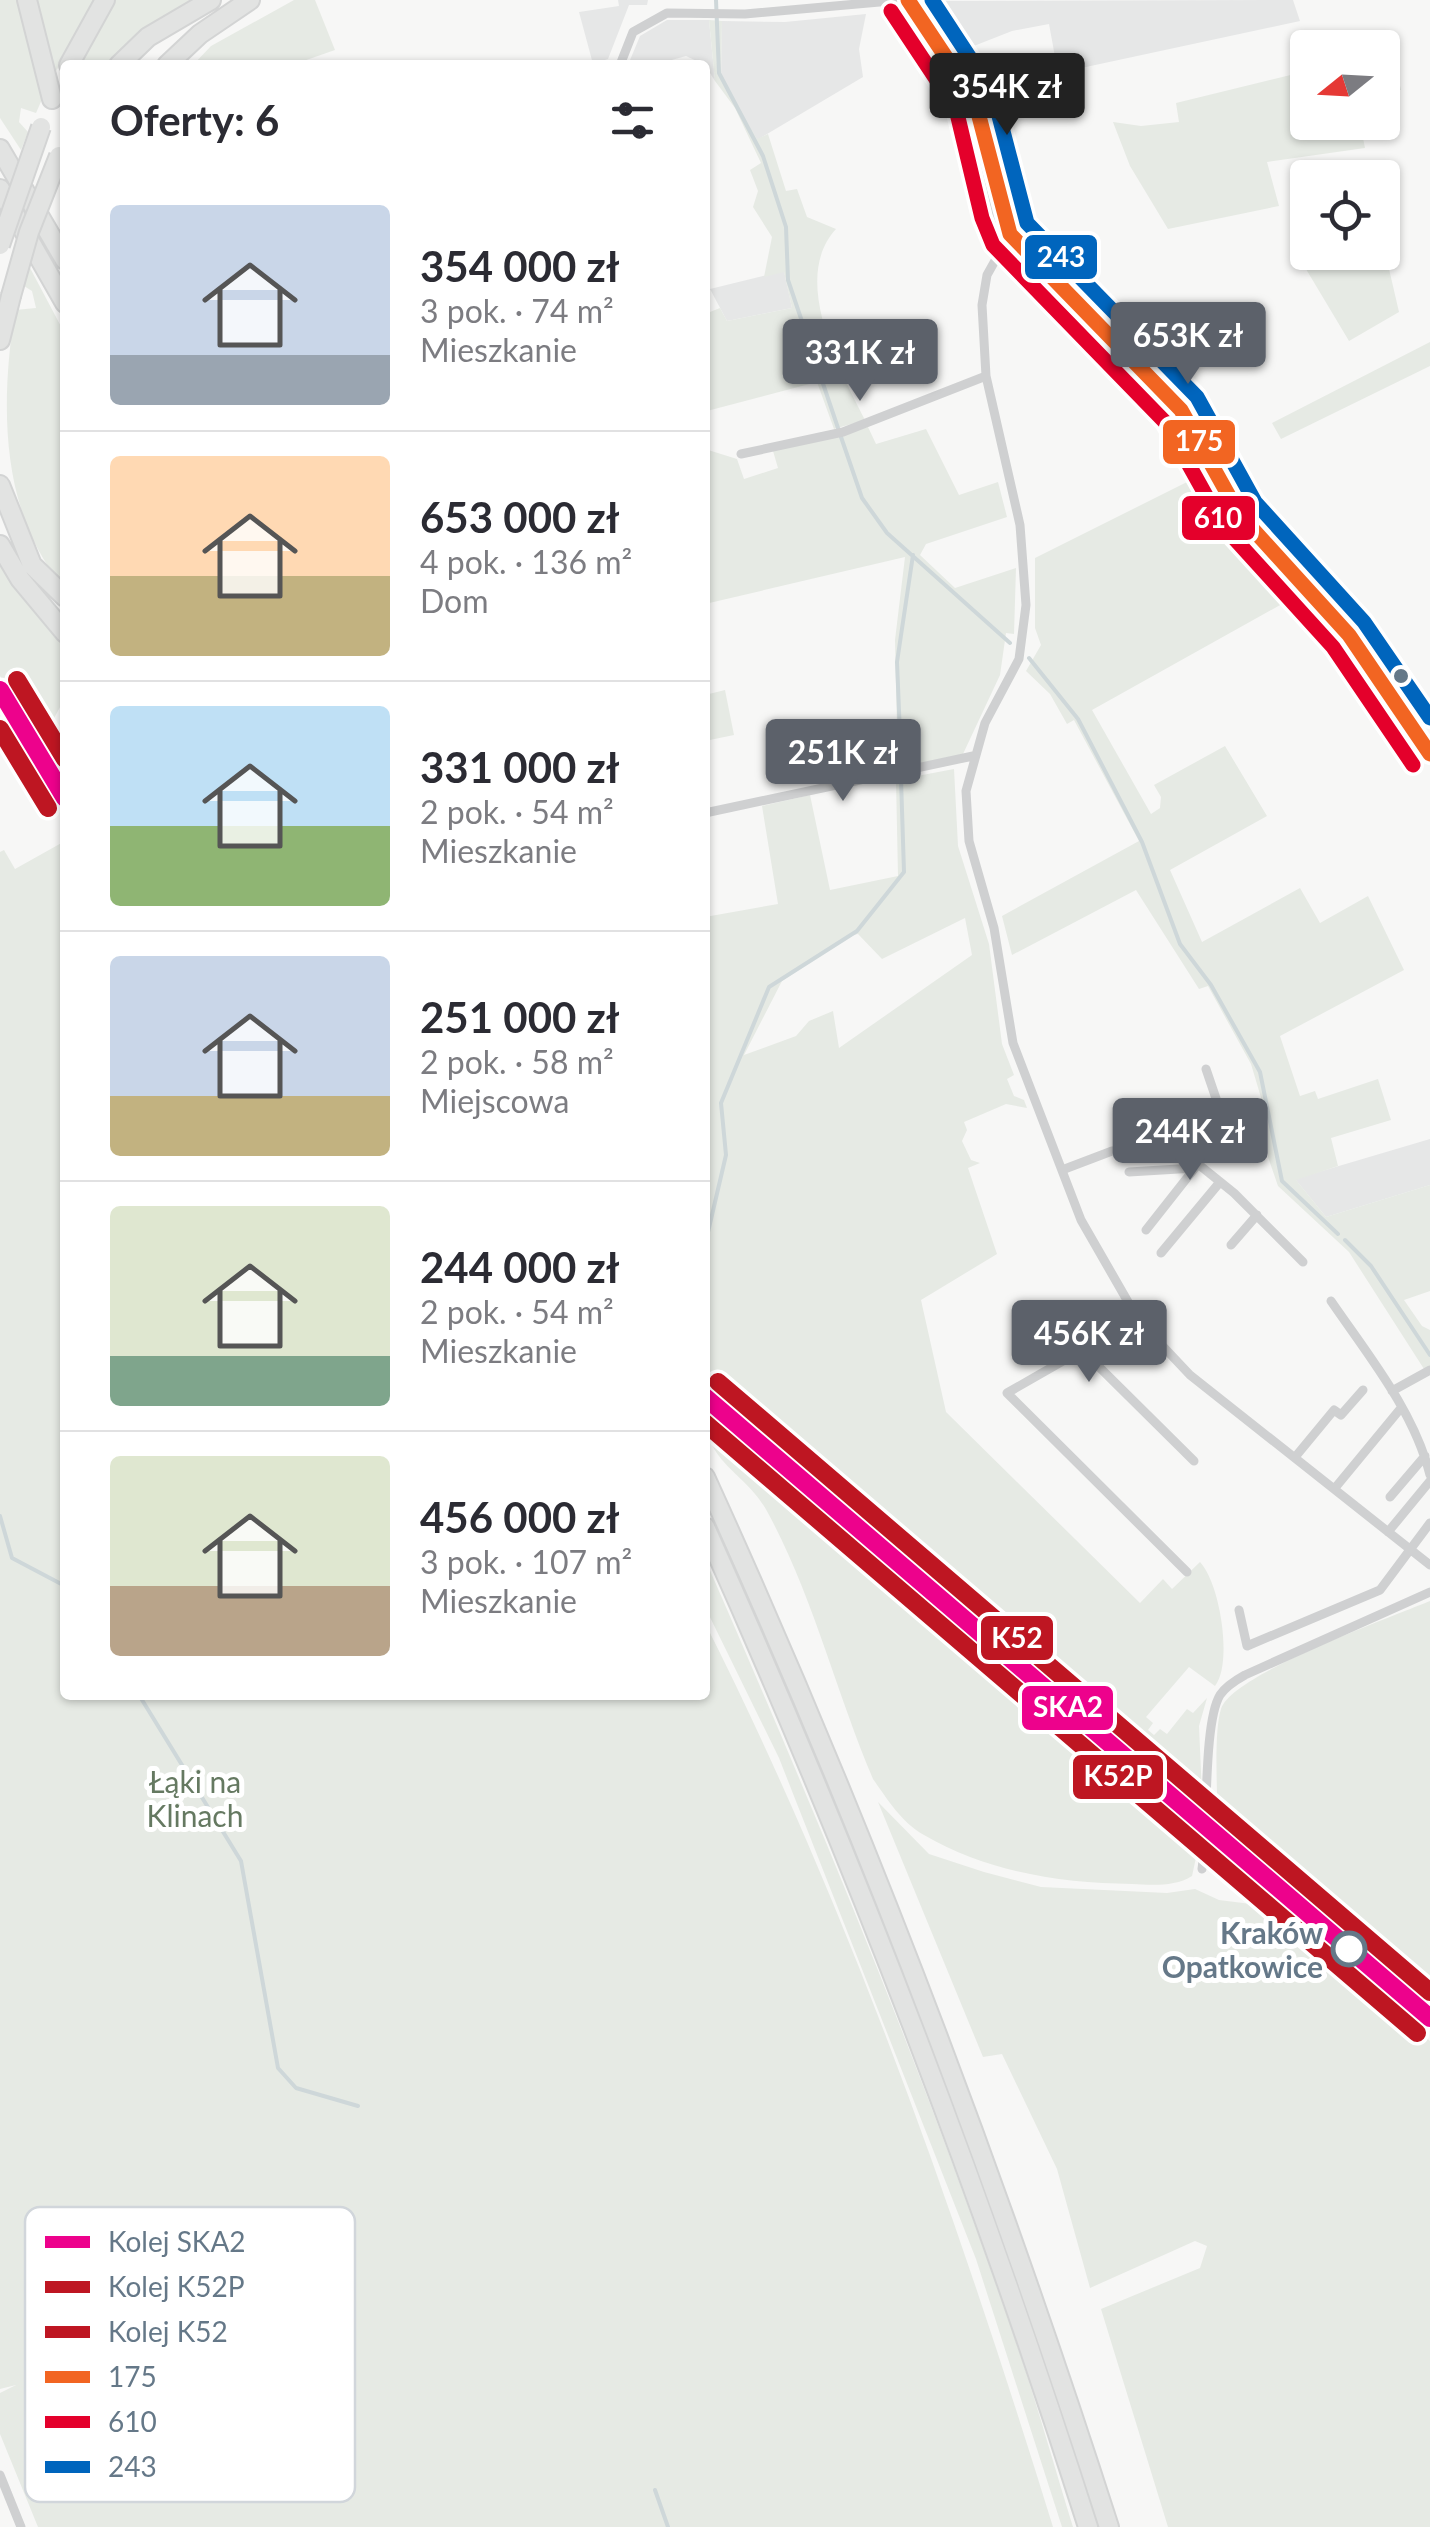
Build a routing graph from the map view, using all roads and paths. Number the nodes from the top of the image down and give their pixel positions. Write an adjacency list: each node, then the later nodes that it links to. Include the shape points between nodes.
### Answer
1 (28, 0): 11 (highway)
2 (105, 0): 6 (highway)
3 (212, 0): 7 (highway, via 148,37)
4 (250, 0): 8 (highway)
5 (905, 0): 9 (street, via 667,14 633,32); 15 (street, via 976,101)
6 (72, 60)
7 (124, 60)
8 (172, 60)
9 (622, 60)
10 (60, 84): 11 (highway)
11 (52, 99): 16 (highway, bridge)
12 (0, 149): 17 (highway)
13 (60, 155): 19 (highway, bridge, via 29,232)
14 (0, 189): 18 (highway)
15 (1010, 234): 20 (street, via 986,277); 26 (street, via 1181,410 1239,514 1349,635)
16 (0, 246)
17 (60, 251)
18 (60, 294)
19 (0, 340)
20 (986, 376): 21 (street, via 843,432); 27 (street, via 1020,526 1026,605 1016,667)
21 (741, 454)
22 (0, 485): 24 (highway, via 32,565)
23 (0, 545): 25 (highway)
24 (60, 591)
25 (60, 627)
26 (1430, 754)
27 (973, 756): 28 (street); 32 (street, via 966,791 969,842 994,928 1014,1043)
28 (710, 812)
29 (1206, 1070): 30 (street, via 1224,1122)
30 (1202, 1151): 31 (street); 32 (street, via 1194,1144 1112,1151)
31 (1196, 1166): 33 (street); 34 (street); 36 (street)
32 (1062, 1170): 41 (street, via 1091,1242)
33 (1129, 1172)
34 (1220, 1182): 35 (street); 38 (street)
35 (1257, 1214): 37 (street); 39 (street)
36 (1146, 1230)
37 (1232, 1245)
38 (1161, 1253)
39 (1303, 1262)
40 (1331, 1301): 45 (street)
41 (1139, 1321): 42 (street); 47 (street, via 1176,1362)
42 (1082, 1350): 49 (street); 59 (street, via 1007,1393)
43 (1430, 1370): 45 (street)
44 (1362, 1390): 47 (street, via 1341,1416 1334,1410)
45 (1392, 1391): 46 (street)
46 (1400, 1408): 48 (street); 52 (street)
47 (1296, 1456): 52 (street)
48 (1425, 1456): 50 (street); 53 (street)
49 (1194, 1461)
50 (1430, 1478): 55 (street)
51 (710, 1487): 66 (highway, via 896,1924 1031,2288)
52 (1335, 1488): 55 (street)
53 (1390, 1497)
54 (1430, 1522): 57 (street)
55 (1388, 1532): 57 (street)
56 (710, 1539): 65 (highway, via 878,1931)
57 (1411, 1550): 58 (street); 61 (street, via 1380,1590 1247,1646)
58 (1430, 1565)
59 (1187, 1572)
60 (1430, 1592): 62 (street, via 1246,1674 1223,1691 1210,1723)
61 (1239, 1610)
62 (1202, 1869)
63 (0, 2475): 64 (street)
64 (22, 2527)
65 (1088, 2527)
66 (1109, 2527)

